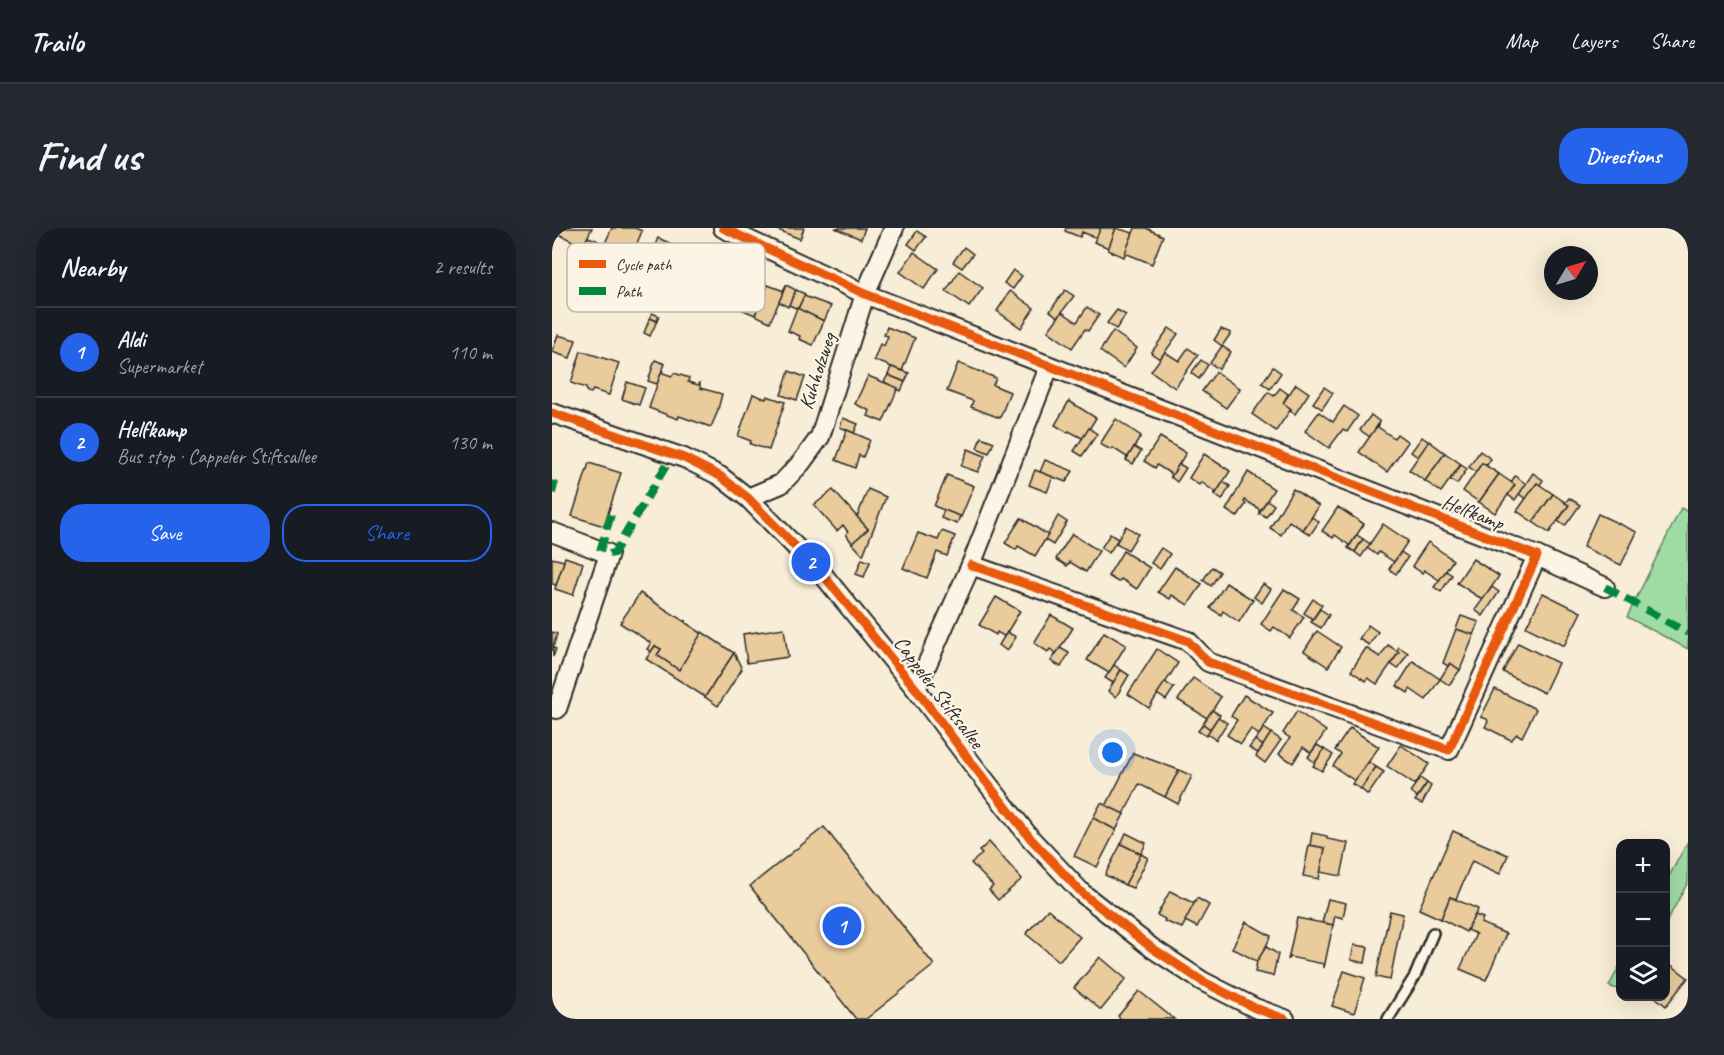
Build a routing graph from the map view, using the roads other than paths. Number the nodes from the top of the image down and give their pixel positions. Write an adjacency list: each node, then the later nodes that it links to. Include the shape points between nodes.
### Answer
1 (723, 228): 3 (street, Helfkamp)
2 (894, 228): 5 (street, Kuhholzweg)
3 (755, 243)
4 (765, 248): 5 (street, Helfkamp)
5 (865, 294): 6 (street, Helfkamp); 8 (street, Kuhholzweg, via 820,437 781,484)
6 (1049, 367): 10 (street, Helfkamp); 11 (street)
7 (552, 412): 8 (street, Cappeler Stiftsallee, via 684,458 720,476)
8 (748, 498): 13 (street, Cappeler Stiftsallee, via 824,576)
9 (552, 532): 14 (street, via 609,554)
10 (1537, 556): 11 (street, via 1449,750 1208,662 1188,641); 12 (street, Helfkamp)
11 (971, 565): 13 (street)
12 (1605, 587)
13 (916, 689): 16 (street, Cappeler Stiftsallee, via 1031,839 1082,893 1202,981)
14 (555, 708)
15 (1433, 933): 17 (lane, via 1419,968)
16 (1285, 1019)
17 (1388, 1019)

